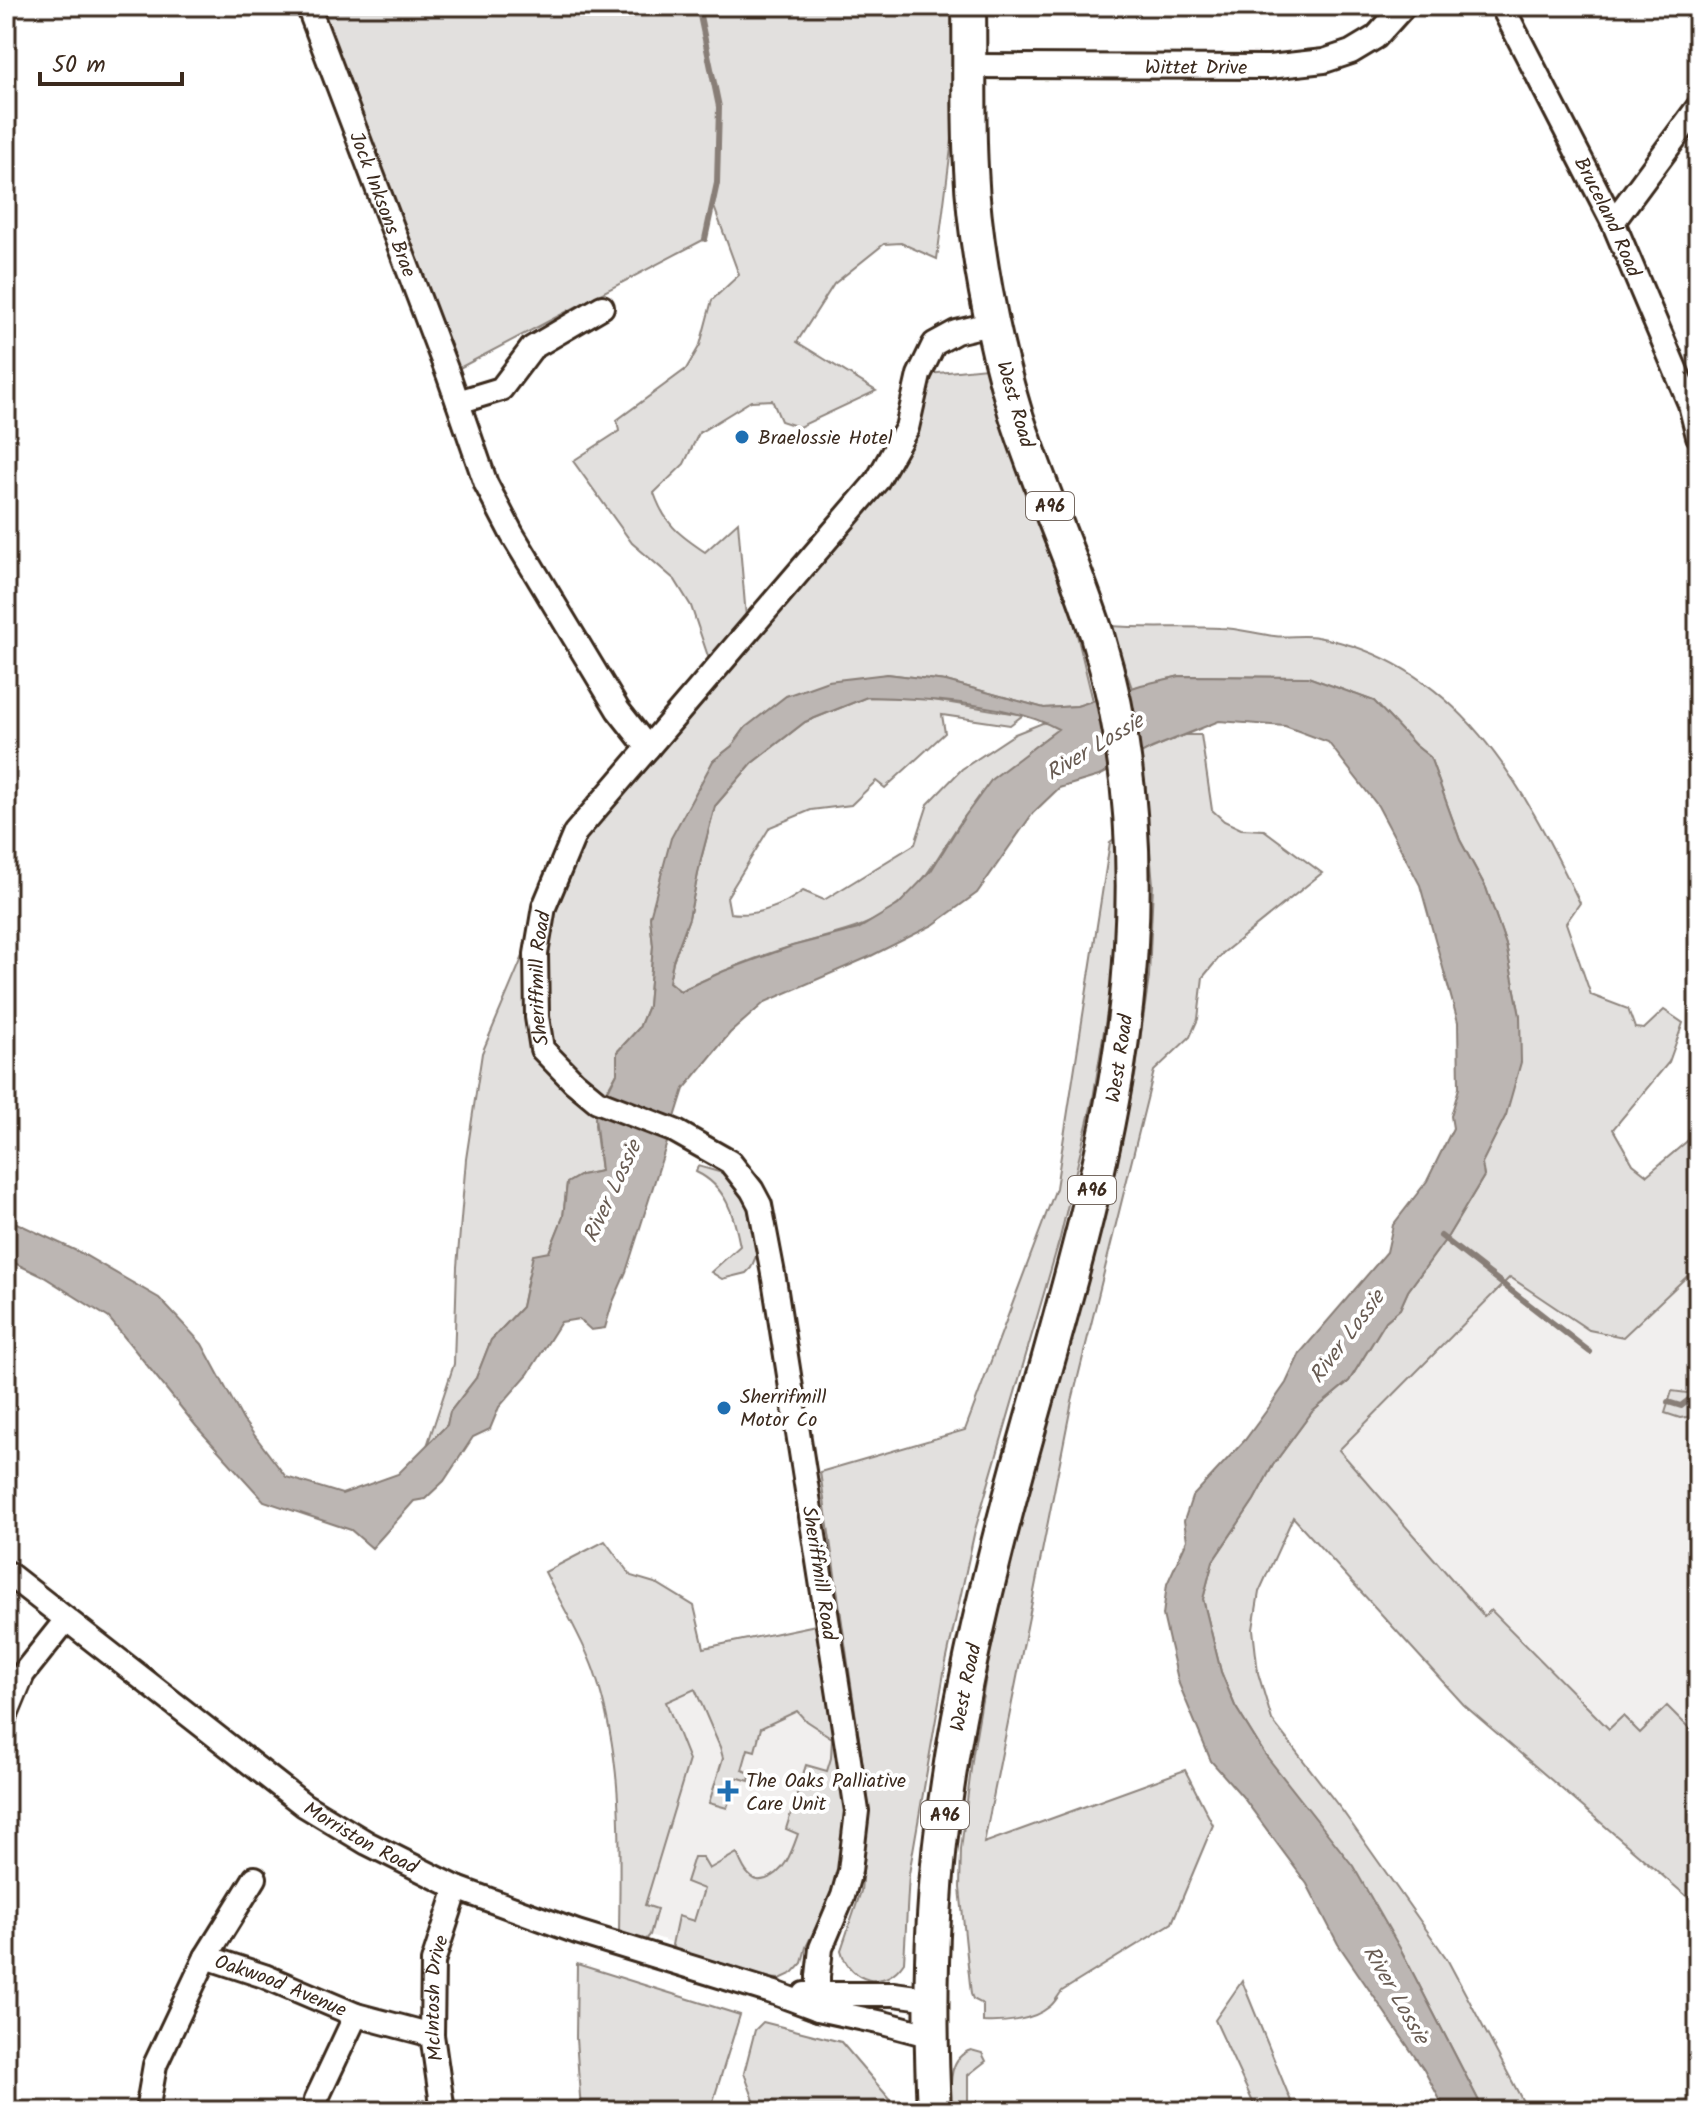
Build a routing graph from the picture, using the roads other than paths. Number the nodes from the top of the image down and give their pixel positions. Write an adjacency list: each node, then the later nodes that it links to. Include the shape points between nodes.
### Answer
1 (308, 6): 10 (street, Jock Inksons Brae)
2 (969, 6): 5 (highway, West Road / A96)
3 (1404, 6): 5 (street, Wittet Drive, via 1376,37 1351,52 1298,65)
4 (1502, 6): 7 (street, Bruceland Road)
5 (970, 66): 9 (highway, West Road / A96, via 974,211)
6 (1698, 107): 7 (street)
7 (1613, 222): 11 (street, Bruceland Road, via 1690,404)
8 (602, 307): 10 (street, via 532,348 501,389)
9 (994, 323): 12 (street, Sheriffmill Road, via 956,332 934,344 919,375 907,428 877,481); 19 (highway, West Road / A96, via 1014,410 1111,687 1134,847 1131,949 1113,1095 1095,1180 1003,1525 952,1755 934,1914)
10 (458, 402): 12 (street, Jock Inksons Brae, via 486,484 512,534 618,710)
11 (1698, 436)
12 (648, 748): 20 (street, Sheriffmill Road, via 575,833 544,907 536,954 537,1017 542,1049 574,1082 597,1101 675,1131 730,1162 760,1205 857,1811 850,1871 821,1948)
13 (6, 1572): 14 (street, Morriston Road)
14 (66, 1620): 15 (street, via 23,1674); 17 (street, Morriston Road, via 304,1805)
15 (6, 1715)
16 (255, 1878): 18 (street, Oakwood Avenue)
17 (457, 1888): 20 (street, Morriston Road, via 577,1932); 22 (street, McIntosh Drive, via 433,1962)
18 (206, 1957): 21 (street, Oakwood Avenue); 25 (street, Oakwood Avenue, via 155,2065)
19 (931, 1999): 20 (street, Morriston Road, via 894,1994); 23 (highway, West Road / A96)
20 (818, 2002): 23 (street, Morriston Road)
21 (356, 2015): 22 (street, Oakwood Avenue); 24 (street, Oakwood Avenue)
22 (432, 2035): 26 (street, McIntosh Drive)
23 (932, 2036): 27 (highway, West Road / A96)
24 (316, 2100)
25 (147, 2111)
26 (443, 2111)
27 (934, 2111)

